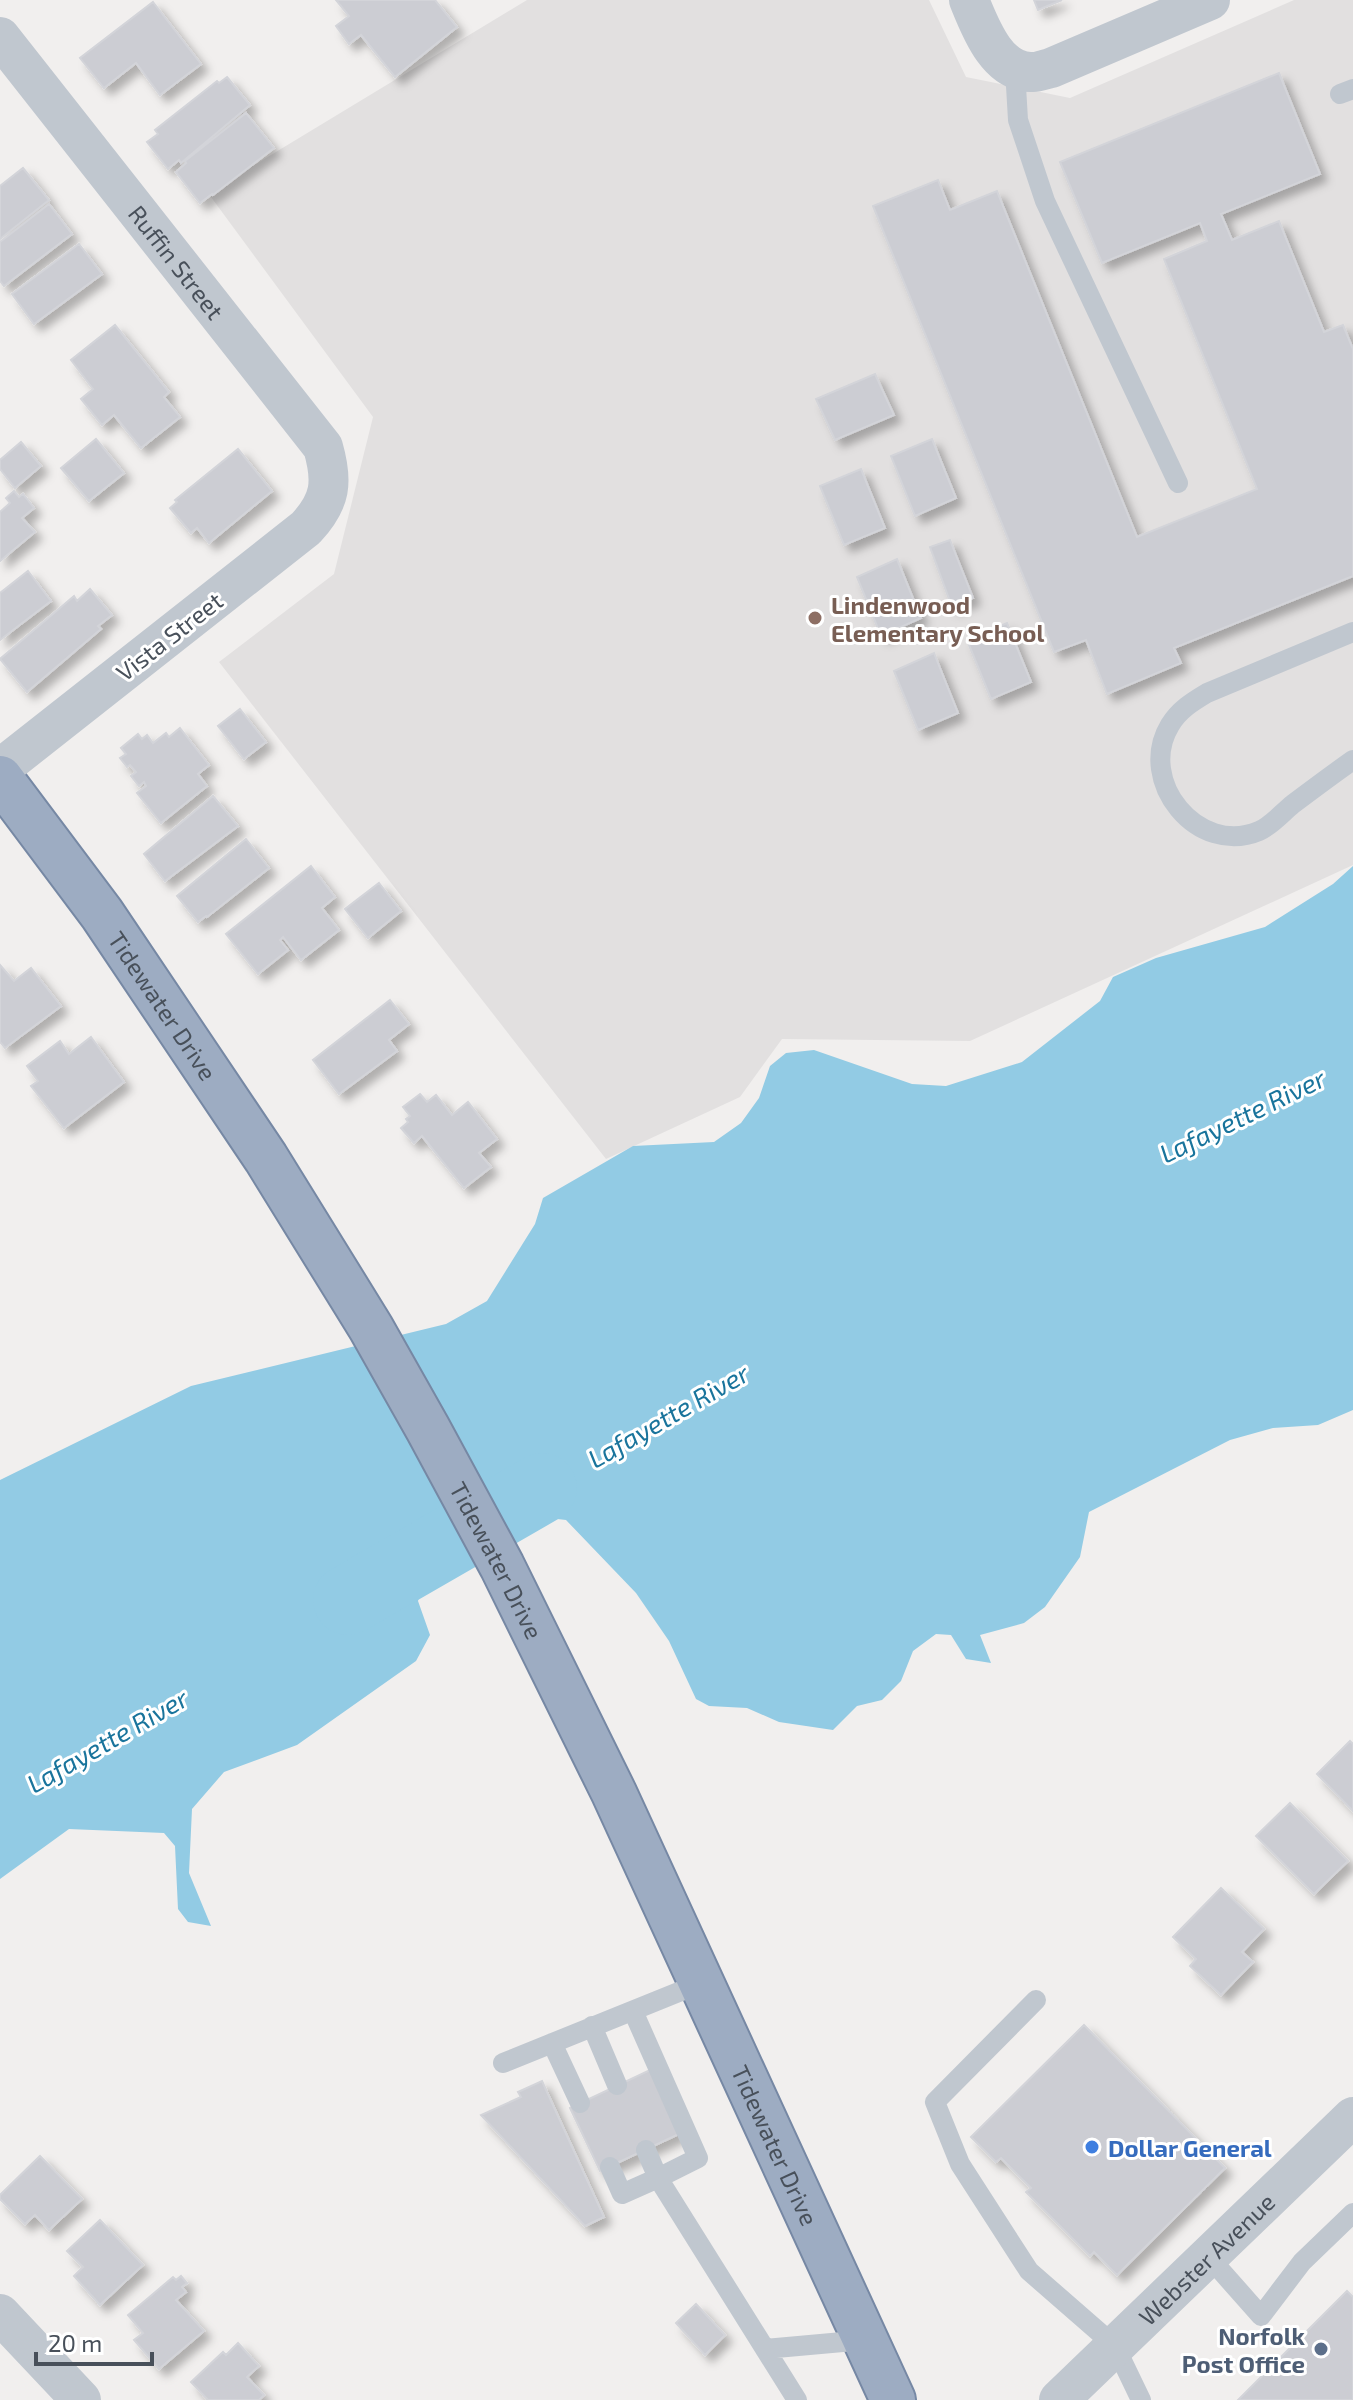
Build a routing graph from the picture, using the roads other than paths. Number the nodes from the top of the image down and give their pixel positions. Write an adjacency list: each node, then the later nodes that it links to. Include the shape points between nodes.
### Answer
1 (1210, 0): 4 (street, via 1051,68)
2 (977, 16): 4 (street, via 998,57)
3 (0, 37): 6 (street, Ruffin Street, via 323,447 330,471)
4 (1015, 69): 5 (lane, via 1018,120 1045,201)
5 (1178, 483)
6 (328, 495): 9 (street, Vista Street, via 306,528)
7 (1353, 632): 8 (lane, via 1185,706 1169,726 1160,771 1170,799 1187,819 1214,833 1235,836 1260,831)
8 (1353, 760)
9 (0, 769)
10 (0, 778): 11 (highway, Tidewater Drive, via 102,914 266,1158 428,1429 554,1671)
11 (701, 1983): 13 (lane); 26 (highway, Tidewater Drive)
12 (1036, 2000): 27 (lane, via 935,2102 960,2164 1029,2271)
13 (633, 2011): 14 (lane); 22 (lane, via 698,2158)
14 (592, 2026): 15 (lane); 17 (lane)
15 (552, 2043): 16 (lane); 18 (lane)
16 (503, 2063)
17 (617, 2085)
18 (580, 2103)
19 (1353, 2117): 24 (street, Webster Avenue)
20 (646, 2150): 22 (lane)
21 (610, 2167): 22 (lane, via 622,2194)
22 (658, 2178): 28 (lane)
23 (1353, 2213): 24 (lane, via 1302,2262 1261,2316)
24 (1208, 2256): 27 (street, Webster Avenue)
25 (0, 2314): 29 (street)
26 (865, 2340): 28 (lane); 31 (highway, Tidewater Drive)
27 (1115, 2346): 32 (street, Webster Avenue); 33 (lane)
28 (765, 2349): 30 (lane)
29 (81, 2400)
30 (797, 2400)
31 (893, 2400)
32 (1059, 2400)
33 (1141, 2400)

